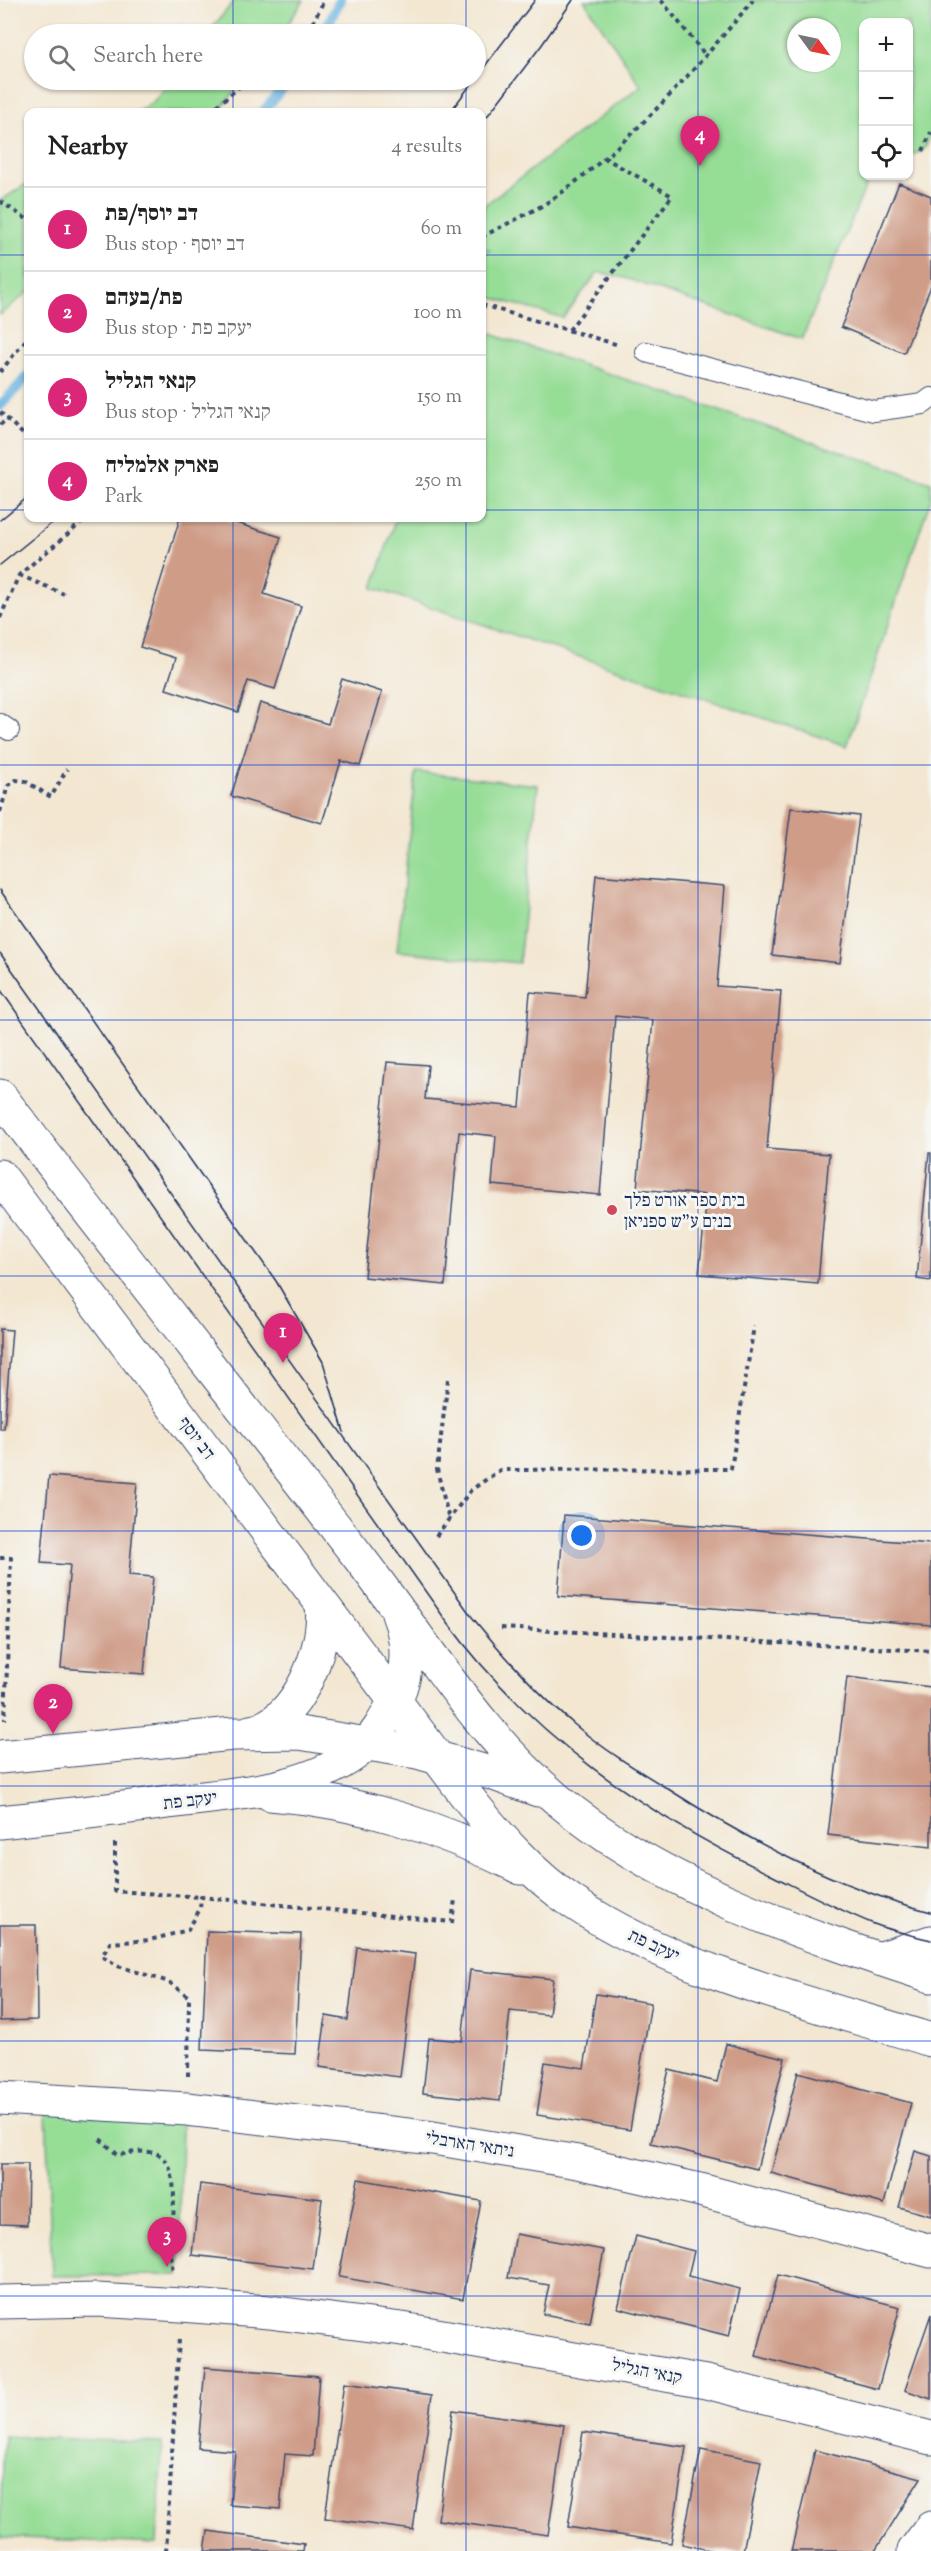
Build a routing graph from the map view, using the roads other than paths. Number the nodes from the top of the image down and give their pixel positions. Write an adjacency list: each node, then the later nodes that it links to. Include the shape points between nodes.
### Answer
1 (646, 352): 2 (lane, via 874,411 923,404)
2 (931, 398)
3 (0, 1096): 5 (main road)
4 (0, 1176): 6 (main road, דב יוסף)
5 (389, 1597): 7 (main road, יעקב פת, via 401,1621 406,1649 404,1675); 13 (main road, via 501,1746)
6 (322, 1605): 7 (main road, דב יוסף); 8 (main road, via 321,1635 304,1686 269,1725)
7 (395, 1700): 9 (main road, יעקב פת); 11 (main road, יעקב פת)
8 (245, 1733): 9 (main road, via 300,1733); 10 (main road)
9 (368, 1742): 11 (main road); 12 (main road, יעקב פת, via 343,1762 319,1774)
10 (2, 1744)
11 (436, 1756): 13 (main road); 15 (main road, יעקב פת, via 484,1819)
12 (242, 1793): 14 (main road, יעקב פת); 15 (main road, via 306,1798 379,1811 453,1837)
13 (557, 1799): 17 (main road, via 617,1844 674,1878)
14 (0, 1822)
15 (543, 1879): 19 (main road, יעקב פת, via 609,1925 694,1964)
16 (931, 1942): 17 (main road)
17 (879, 1959): 18 (main road)
18 (931, 1976)
19 (931, 2040)
20 (0, 2098): 21 (main road, ניתאי הארבלי, via 187,2109 411,2135 578,2162)
21 (931, 2251)
22 (0, 2302): 23 (main road, קנאי הגליל, via 97,2300 181,2304 402,2329 706,2382)
23 (931, 2438)
24 (931, 2528): 25 (main road)
25 (915, 2551)

